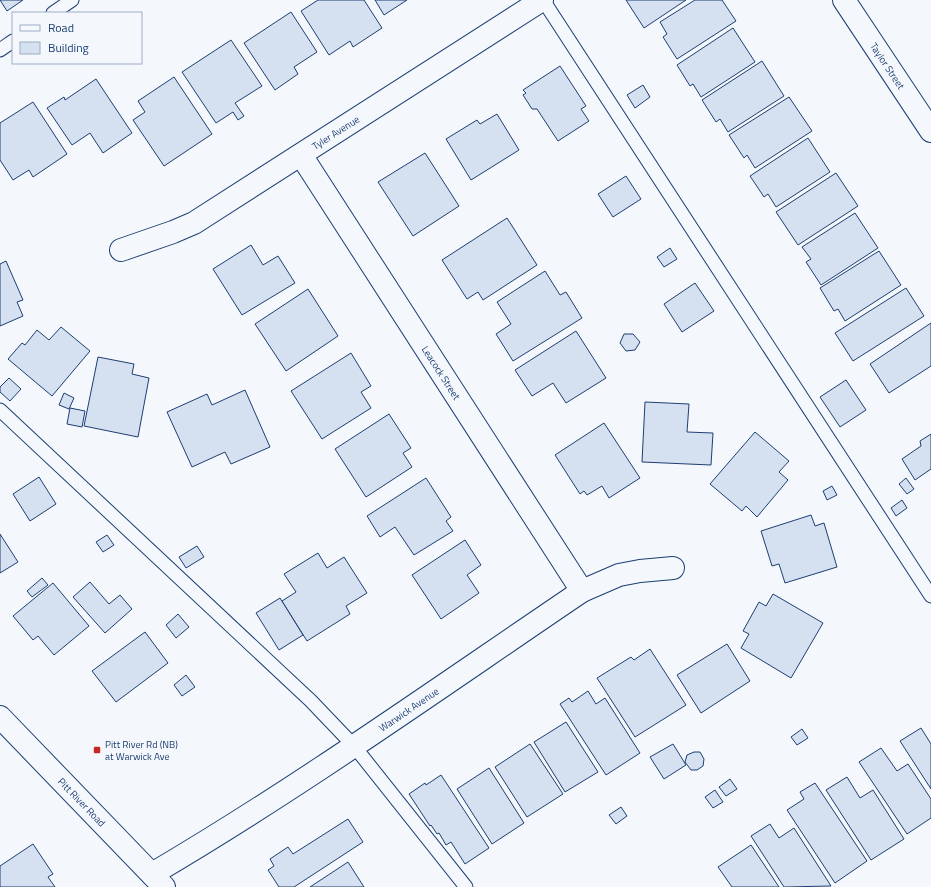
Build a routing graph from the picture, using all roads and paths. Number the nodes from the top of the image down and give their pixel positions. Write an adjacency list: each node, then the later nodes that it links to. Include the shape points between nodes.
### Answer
1 (72, 0): 4 (lane)
2 (543, 0): 8 (street, Tyler Avenue); 13 (lane)
3 (844, 0): 7 (street, Taylor Street)
4 (54, 12)
5 (12, 42): 6 (lane)
6 (0, 50)
7 (931, 131)
8 (301, 155): 9 (street, Tyler Avenue, via 194,223); 12 (street, Leacock Street)
9 (121, 250)
10 (0, 410): 15 (lane, via 311,701)
11 (673, 568): 12 (street, Warwick Avenue, via 619,575)
12 (582, 592): 15 (street, Warwick Avenue)
13 (931, 596)
14 (0, 717): 16 (street, Pitt River Road)
15 (354, 746): 16 (street, Warwick Avenue, via 200,845); 17 (lane)
16 (158, 880)
17 (466, 887)

